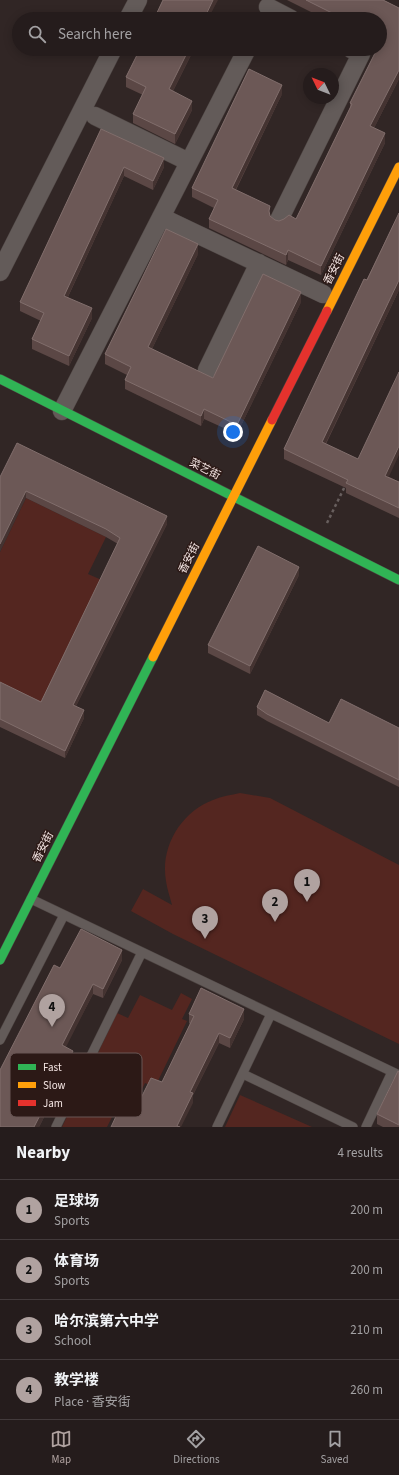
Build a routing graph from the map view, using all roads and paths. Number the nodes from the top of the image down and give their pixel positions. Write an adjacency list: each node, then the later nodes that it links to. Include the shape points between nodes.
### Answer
1 (138, 0): 2 (street)
2 (132, 12)
3 (109, 56): 12 (street)
4 (242, 56): 7 (street)
5 (360, 56): 10 (street)
6 (95, 116): 7 (street)
7 (189, 162): 9 (street)
8 (399, 167): 18 (street, 香安街)
9 (161, 217): 11 (street); 16 (street)
10 (279, 220)
11 (259, 263): 13 (street); 14 (street)
12 (0, 272)
13 (323, 294)
14 (207, 370)
15 (0, 379): 16 (street, 菜艺街)
16 (62, 411): 18 (street, 菜艺街)
17 (347, 483): 19 (path)
18 (233, 496): 19 (street, 菜艺街); 21 (street, 香安街)
19 (319, 540): 20 (street, 菜艺街)
20 (399, 580)
21 (31, 899): 22 (lane); 24 (street, 香安街)
22 (64, 914): 23 (lane); 26 (lane)
23 (142, 952): 25 (lane); 27 (lane)
24 (0, 960)
25 (271, 1014): 28 (lane); 29 (lane)
26 (0, 1040)
27 (92, 1053)
28 (396, 1073): 34 (lane)
29 (243, 1074): 32 (lane); 33 (lane)
30 (61, 1117): 31 (lane)
31 (56, 1127)
32 (217, 1127)
33 (353, 1127)
34 (366, 1127)

